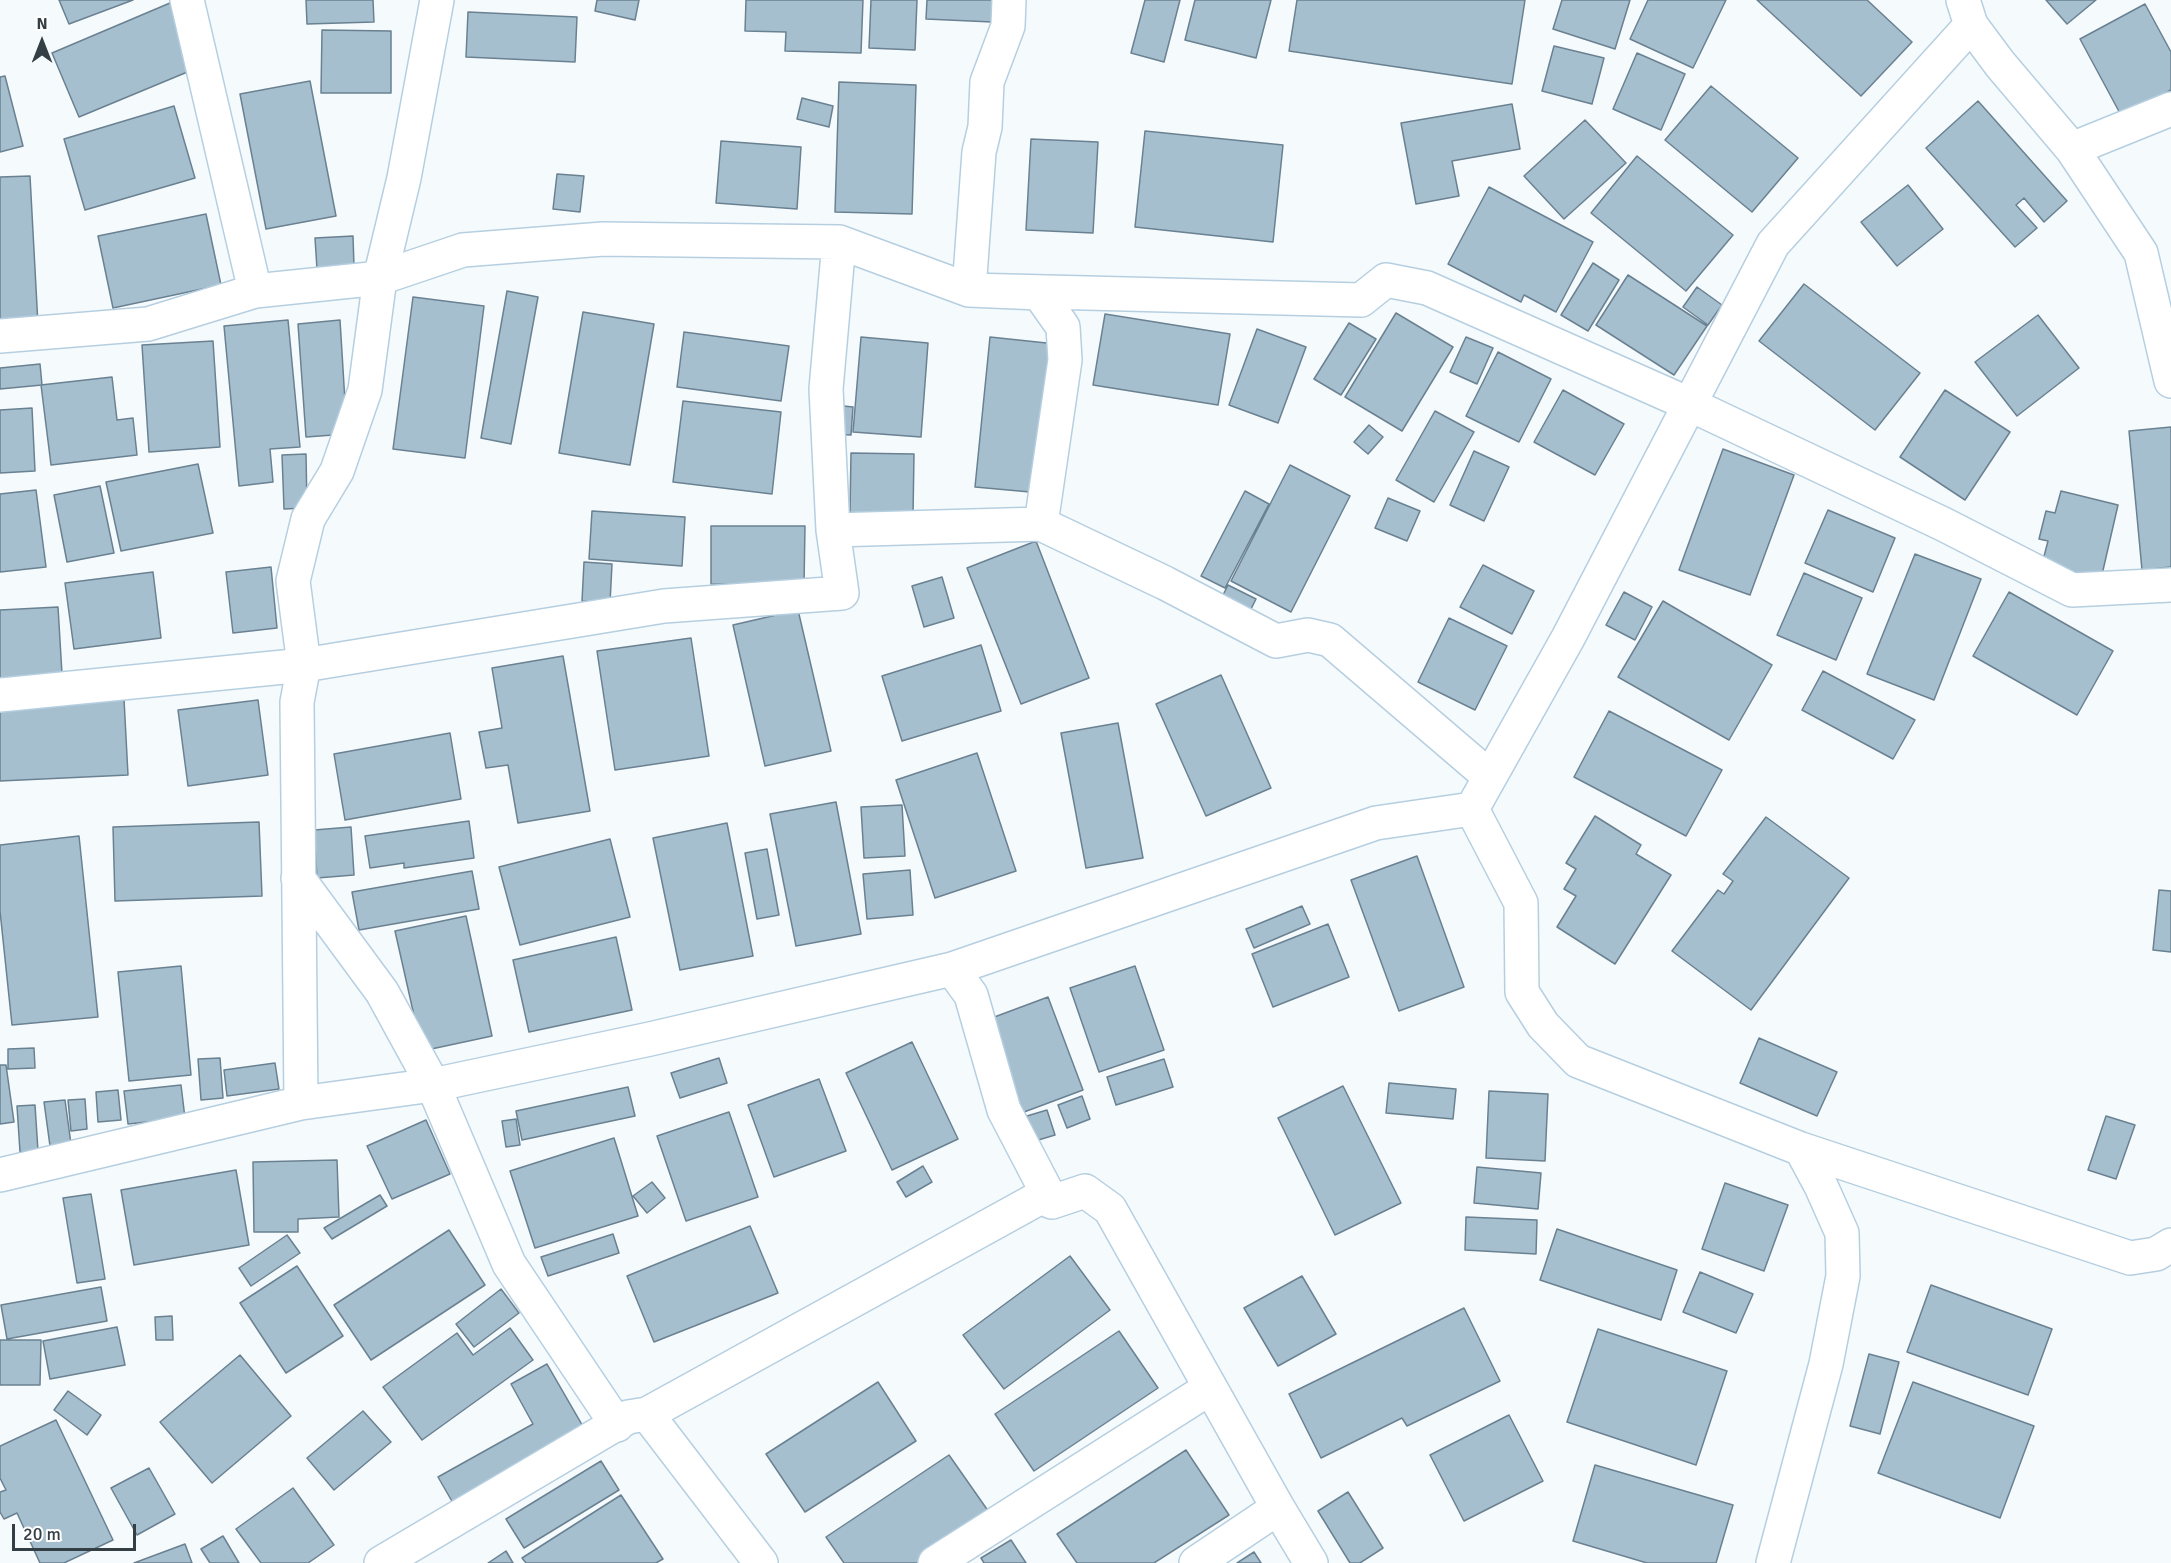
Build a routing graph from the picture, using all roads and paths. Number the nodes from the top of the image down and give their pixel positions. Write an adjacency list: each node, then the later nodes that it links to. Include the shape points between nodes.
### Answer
1 (188, 0): 10 (street)
2 (437, 0): 8 (street, via 404,178)
3 (1009, 0): 9 (street, via 1008,26 987,82)
4 (1967, 13): 6 (street, via 2000,64); 13 (street, via 1773,244)
5 (2171, 110): 6 (street)
6 (2072, 149): 12 (street, via 2141,253)
7 (839, 242): 8 (street, via 603,239 463,250); 9 (street); 15 (street, via 826,389)
8 (380, 278): 10 (street); 17 (street, via 365,390 337,471 308,519 292,581)
9 (969, 290): 13 (street, via 1361,300 1386,279 1426,288); 14 (street, via 1039,293 1063,327 1065,360)
10 (255, 291): 11 (street, via 148,324)
11 (0, 336)
12 (2171, 381)
13 (1689, 404): 16 (street, via 1943,524 2072,590); 19 (street, via 1568,638)
14 (1041, 524): 15 (street); 19 (street, via 1275,641 1308,635 1330,640)
15 (833, 530): 17 (street, via 842,593 664,606)
16 (2171, 585)
17 (304, 665): 18 (street); 21 (street, via 297,702)
18 (0, 695)
19 (1490, 777): 20 (street)
20 (1472, 809): 22 (street, via 1376,823); 25 (street, via 1521,903 1522,993 1543,1026 1578,1060)
21 (298, 878): 23 (street, via 382,992); 24 (street)
22 (952, 969): 23 (street); 27 (street, via 971,994 1004,1110)
23 (433, 1085): 24 (street); 30 (street, via 509,1264)
24 (302, 1103): 26 (street)
25 (1801, 1149): 28 (street, via 2130,1258 2156,1254); 37 (street, via 1842,1233 1842,1276 1826,1364)
26 (0, 1175)
27 (1052, 1202): 29 (street, via 1085,1191 1110,1209); 30 (street, via 1041,1197)
28 (2171, 1245)
29 (1210, 1388): 31 (street); 34 (street)
30 (632, 1419): 32 (street); 33 (street)
31 (1278, 1508): 35 (street); 36 (street)
32 (381, 1563)
33 (761, 1563)
34 (935, 1563)
35 (1196, 1563)
36 (1311, 1563)
37 (1773, 1563)

